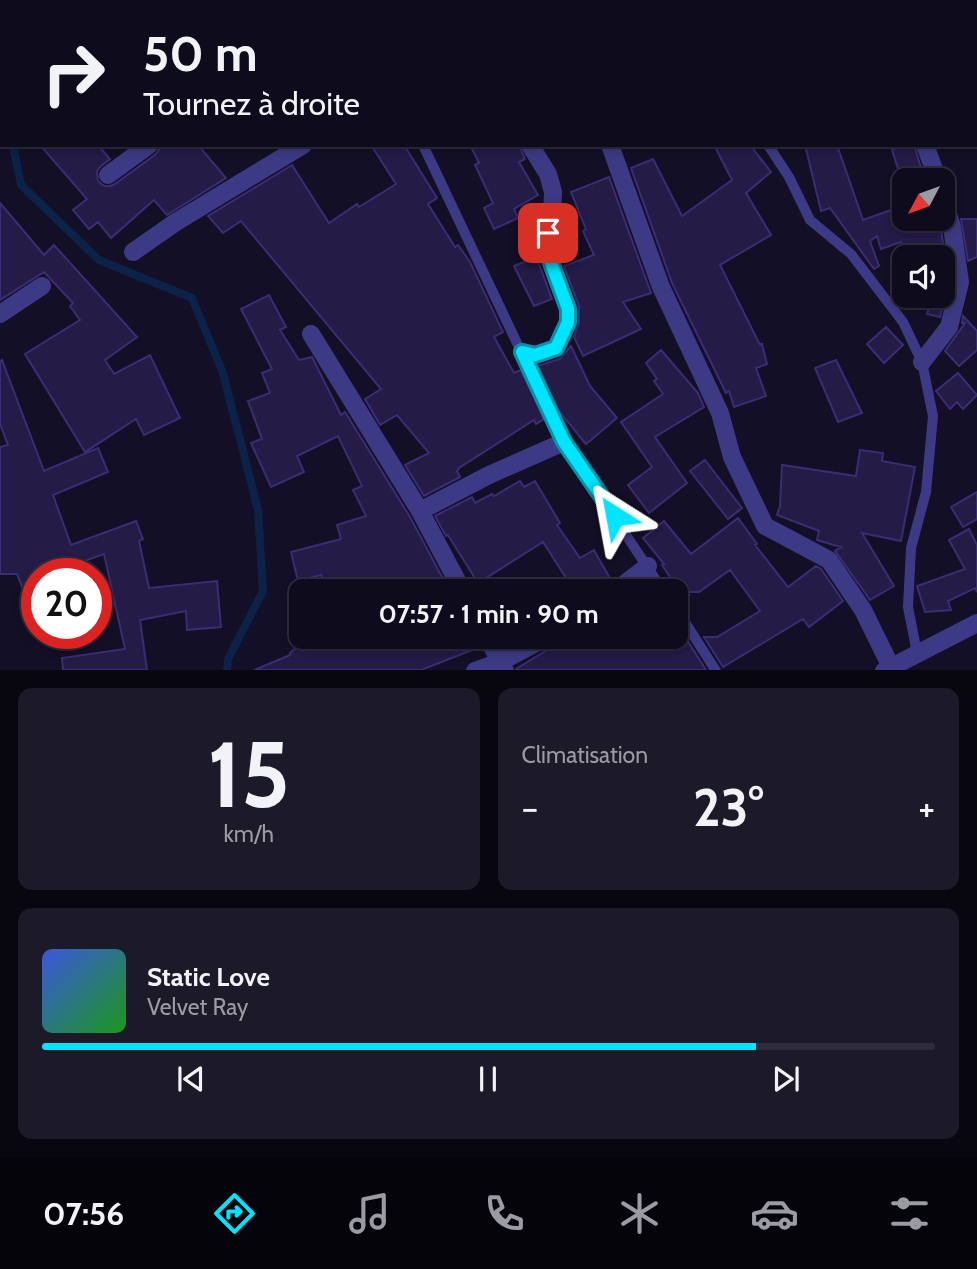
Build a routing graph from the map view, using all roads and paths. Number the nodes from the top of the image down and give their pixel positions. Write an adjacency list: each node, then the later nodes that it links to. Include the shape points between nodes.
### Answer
1 (146, 147): 9 (street)
2 (300, 147): 11 (street)
3 (424, 147): 15 (lane)
4 (531, 147): 15 (street, via 553,192 550,260 568,309 568,322 556,348 535,355)
5 (611, 147): 29 (street, via 661,287 720,413 732,457 765,526 829,560 863,610)
6 (769, 147): 16 (lane, via 810,220 851,254 903,322)
7 (926, 147): 8 (street)
8 (934, 168)
9 (108, 175)
10 (953, 231): 16 (street, via 960,282 949,327)
11 (133, 252)
12 (42, 286): 13 (street)
13 (0, 314)
14 (311, 334): 18 (street)
15 (522, 352): 17 (lane)
16 (922, 362): 27 (lane, via 933,416 926,492 911,548 908,607)
17 (564, 442): 18 (street); 19 (lane)
18 (420, 511): 20 (street)
19 (648, 566): 21 (street); 22 (lane)
20 (456, 579)
21 (631, 579)
22 (656, 579)
23 (977, 623): 27 (street)
24 (688, 627): 31 (lane)
25 (494, 649): 28 (street)
26 (529, 649): 28 (street)
27 (917, 653): 29 (street)
28 (503, 666): 30 (street)
29 (889, 669)
30 (475, 670)
31 (716, 670)

